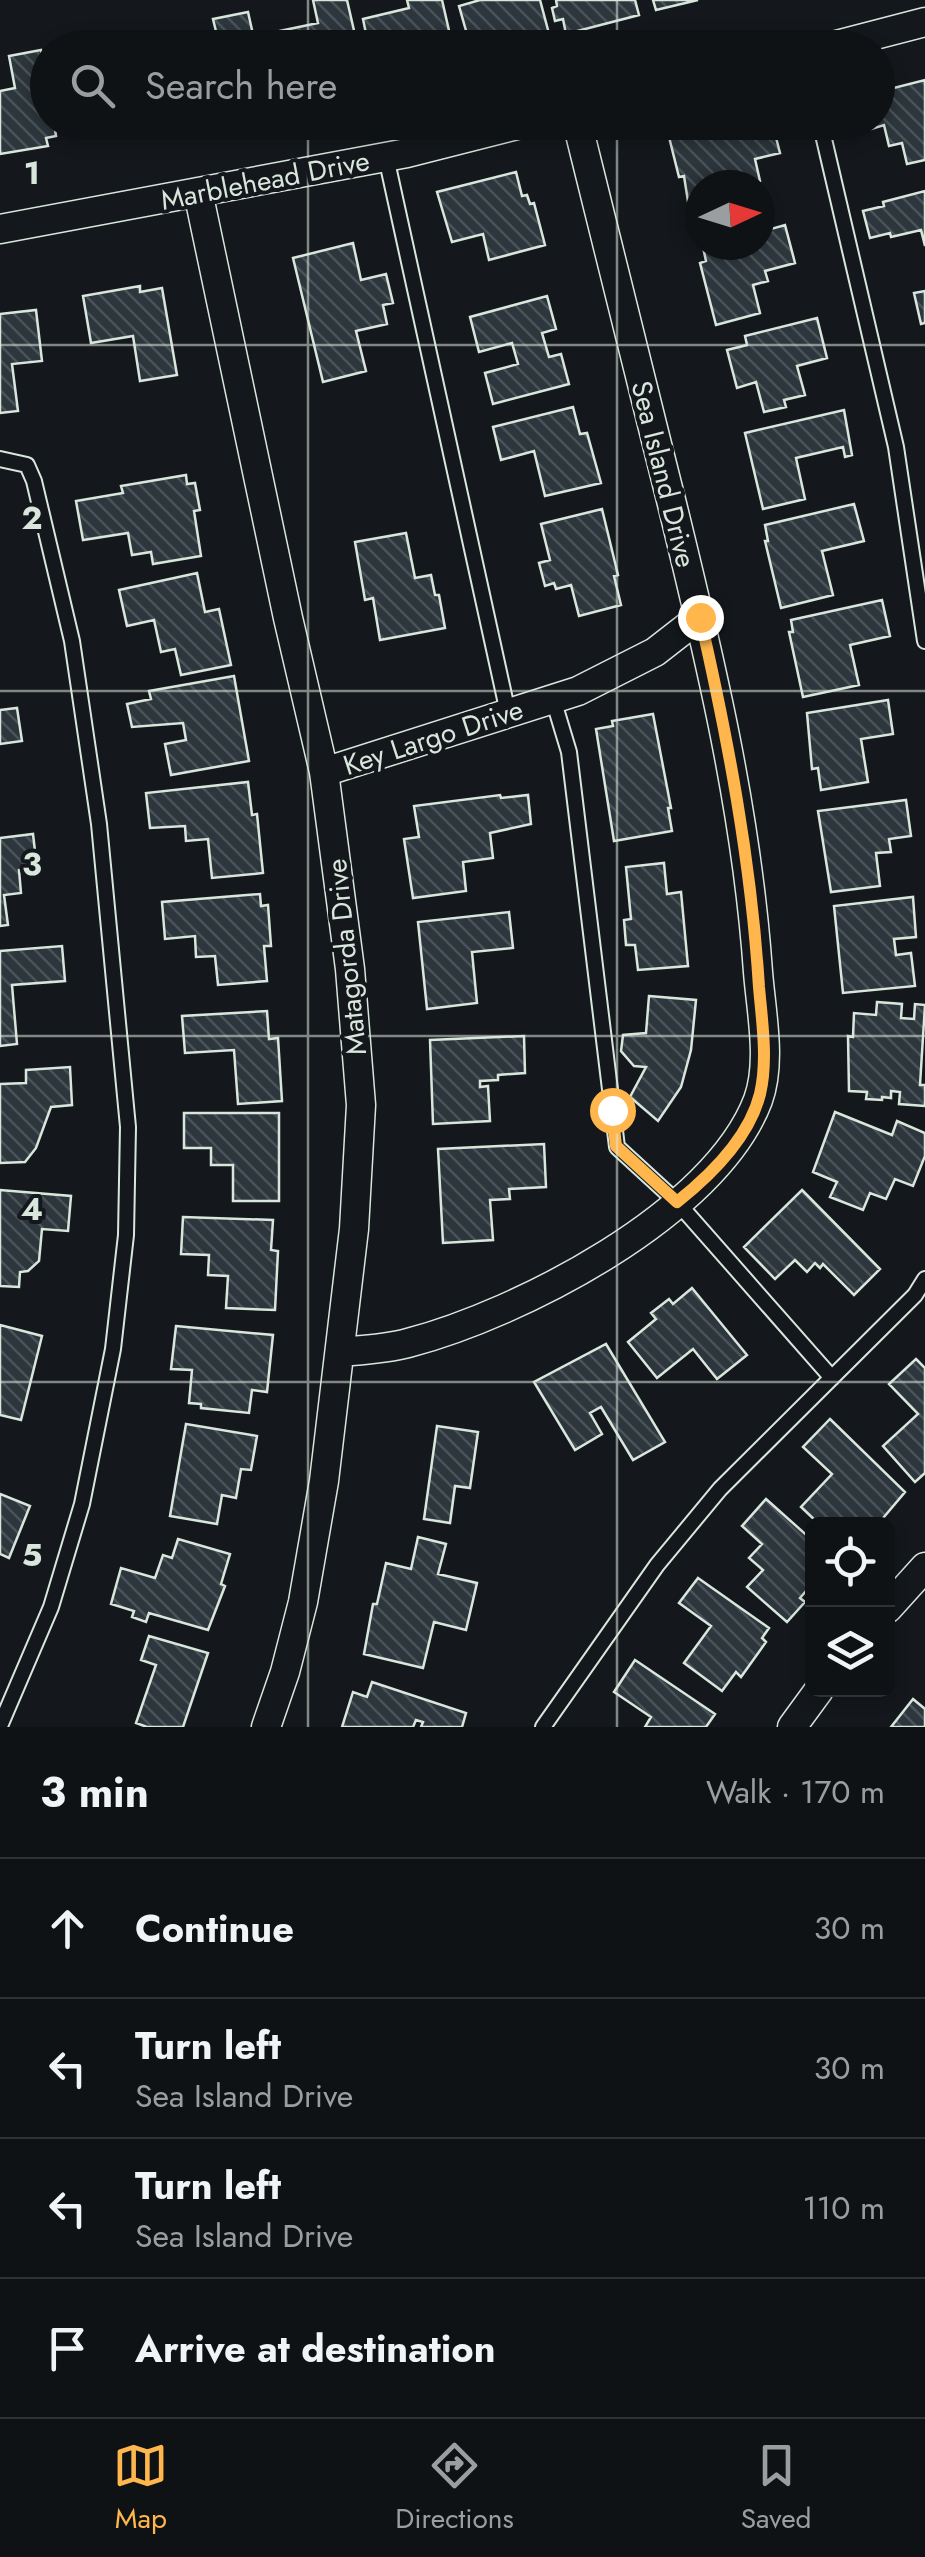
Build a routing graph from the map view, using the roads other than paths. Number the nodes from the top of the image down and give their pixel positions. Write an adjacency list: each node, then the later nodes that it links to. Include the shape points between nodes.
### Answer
1 (925, 22): 2 (street)
2 (894, 30)
3 (455, 140): 6 (street, Marblehead Drive)
4 (582, 140): 10 (street, Sea Island Drive)
5 (824, 140): 11 (lane, via 896,447)
6 (386, 157): 7 (street, Marblehead Drive); 13 (lane)
7 (198, 192): 8 (street, Marblehead Drive); 14 (street, Matagorda Drive)
8 (0, 230)
9 (0, 460): 22 (lane, via 26,465 34,482 72,640 99,824 128,1127 126,1235 113,1348 82,1504 51,1607)
10 (700, 617): 12 (street, Key Largo Drive, via 655,652); 15 (street, Sea Island Drive, via 739,805 764,1067 746,1125 706,1179)
11 (925, 642)
12 (554, 699): 13 (street, Key Largo Drive); 15 (lane, via 568,752 616,1146)
13 (508, 713): 14 (street, Key Largo Drive)
14 (324, 772): 17 (street, Matagorda Drive, via 361,1106)
15 (677, 1202): 17 (street, Sea Island Drive, via 503,1311 405,1344); 18 (lane)
16 (925, 1278): 18 (lane)
17 (340, 1352): 23 (street, Matagorda Drive, via 303,1602)
18 (832, 1378): 24 (lane, via 694,1520)
19 (925, 1567): 20 (street)
20 (889, 1607)
21 (814, 1697): 25 (street)
22 (0, 1726)
23 (266, 1727)
24 (543, 1727)
25 (792, 1727)

